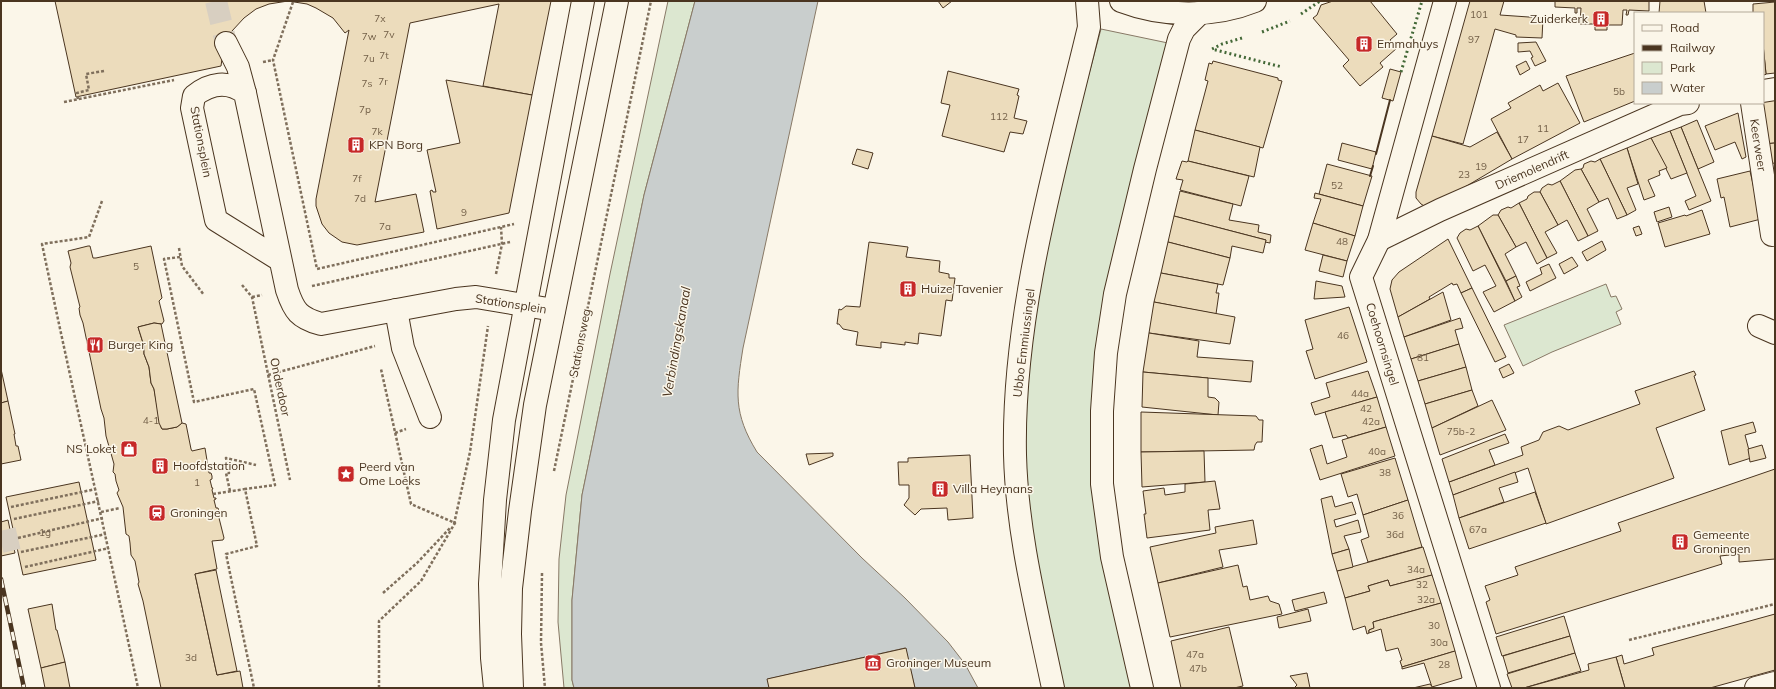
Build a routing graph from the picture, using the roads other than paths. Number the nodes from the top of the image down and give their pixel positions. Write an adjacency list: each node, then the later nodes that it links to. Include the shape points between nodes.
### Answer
1 (583, 1): 17 (street)
2 (617, 1): 19 (street)
3 (1088, 1): 24 (street, Ubbo Emmiussingel, via 1089,27 1038,246 1025,319 1017,386 1015,454 1019,520)
4 (1121, 1): 7 (street, via 1158,11)
5 (1255, 1): 7 (street, via 1228,9)
6 (1445, 1): 15 (street, Coehoornsingel)
7 (1200, 13): 25 (street, via 1184,29 1179,39 1115,294 1106,353 1102,411 1102,484 1112,557)
8 (226, 43): 11 (street, via 238,67)
9 (1775, 89): 10 (street)
10 (1764, 90)
11 (245, 93): 16 (street, Stationsplein); 16 (street, Stationsplein, via 236,86 224,84 203,89 194,96 192,108 216,220)
12 (1680, 104): 15 (street, Driemolendrift, via 1447,207)
13 (1752, 104): 14 (street, Keerweer)
14 (1772, 235)
15 (1379, 240): 26 (street, Coehoornsingel, via 1360,277)
16 (280, 260): 18 (street, Stationsplein, via 292,305 309,321 321,324)
17 (526, 305): 18 (street, Stationsplein, via 476,297); 19 (street, Stationsplein); 22 (street, via 508,388 495,500 490,597)
18 (396, 310): 20 (street, via 403,348)
19 (554, 310): 23 (street, via 535,405 512,580)
20 (430, 417)
21 (1775, 683): 27 (street)
22 (495, 688)
23 (512, 688)
24 (1053, 688)
25 (1142, 688)
26 (1489, 688)
27 (1756, 688)

